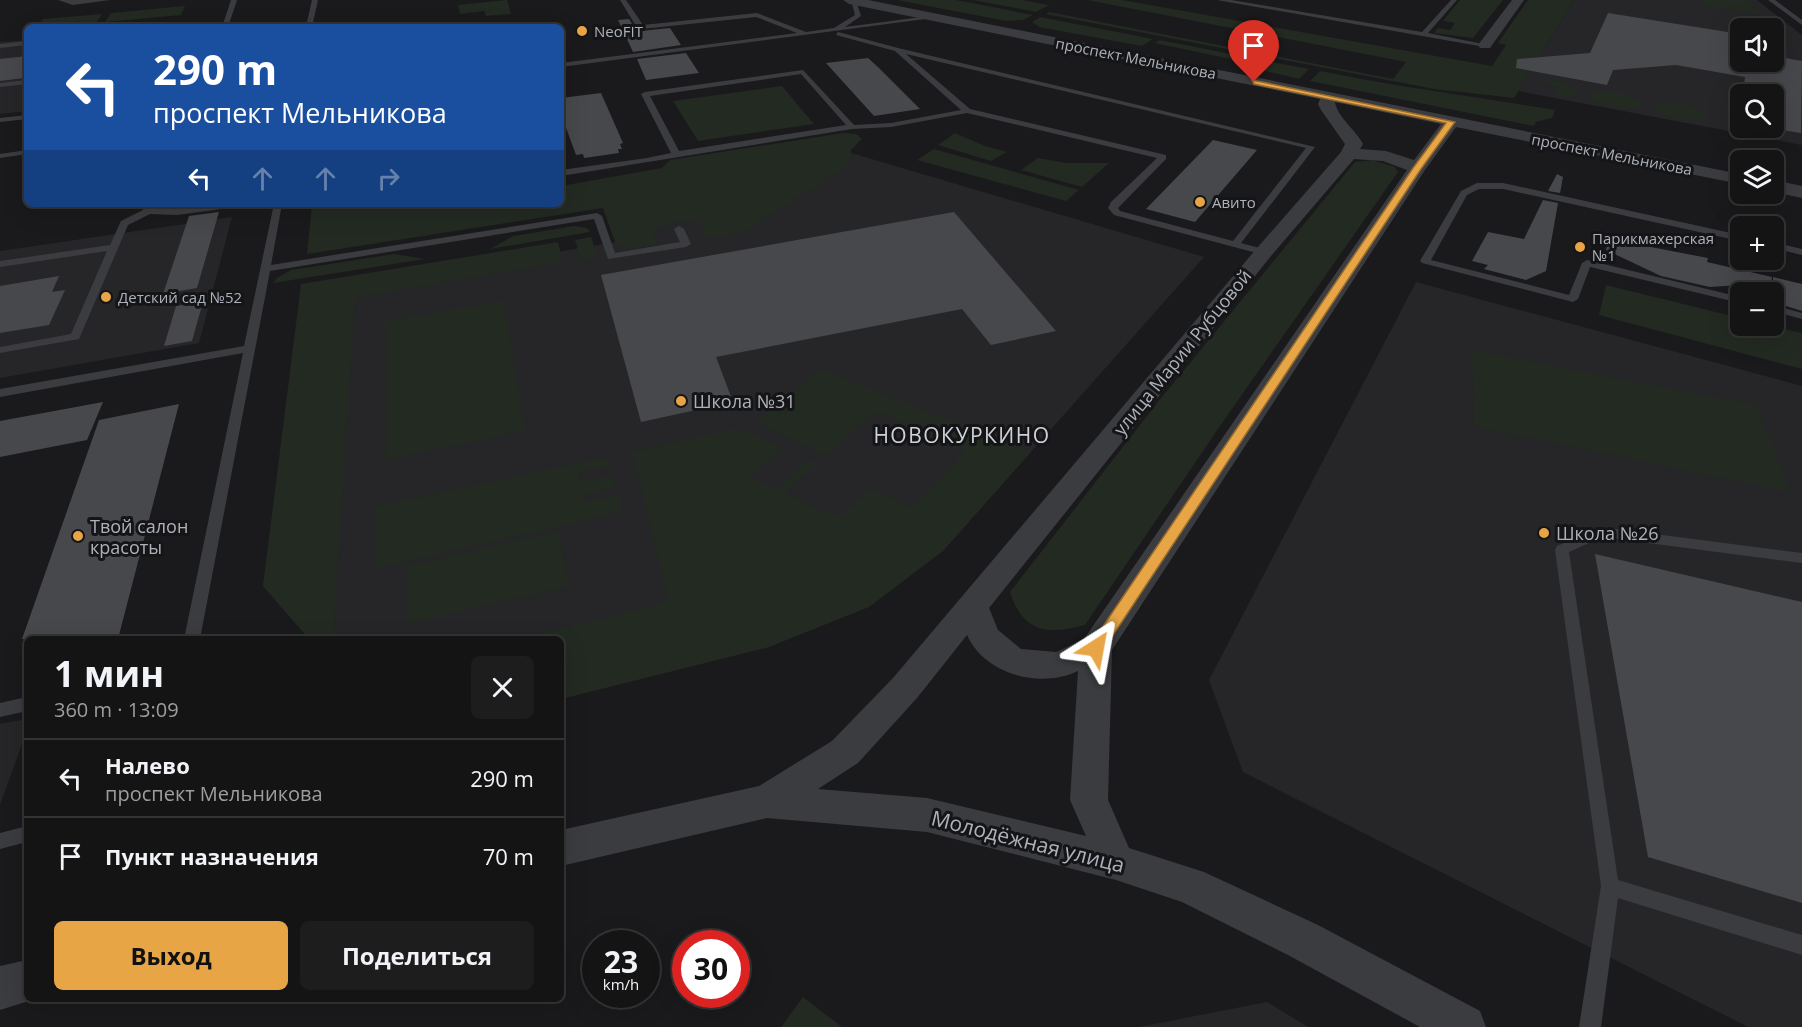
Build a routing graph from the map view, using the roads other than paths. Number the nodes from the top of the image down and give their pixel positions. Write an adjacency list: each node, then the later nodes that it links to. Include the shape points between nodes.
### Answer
1 (61, 0): 2 (lane)
2 (107, 0)
3 (234, 0): 13 (lane)
4 (315, 0): 14 (lane)
5 (622, 0): 16 (lane, via 642,27 758,15)
6 (851, 0): 11 (street, проспект Мельникова); 15 (lane, via 858,16)
7 (1220, 0): 17 (lane)
8 (1454, 0): 17 (lane)
9 (1518, 0): 19 (street)
10 (1771, 0): 12 (lane)
11 (937, 17): 15 (lane); 25 (street, проспект Мельникова)
12 (1802, 23)
13 (226, 24)
14 (310, 24)
15 (829, 32): 16 (lane); 21 (lane)
16 (808, 35): 22 (lane)
17 (1423, 35): 19 (lane)
18 (24, 43): 20 (lane)
19 (1485, 45)
20 (0, 46)
21 (897, 50): 26 (lane); 45 (lane, via 1311,147)
22 (564, 65)
23 (24, 82): 24 (lane)
24 (0, 85)
25 (1329, 97): 29 (street, проспект Мельникова); 33 (street, via 1329,112 1351,134 1354,144)
26 (967, 111): 30 (lane); 45 (lane, via 1163,157 1114,204 1117,213)
27 (24, 117): 28 (lane)
28 (0, 120)
29 (1451, 122): 35 (street); 37 (street, проспект Мельникова)
30 (852, 128): 32 (lane); 32 (lane, via 803,72 645,94)
31 (24, 153): 34 (lane)
32 (676, 154): 36 (lane)
33 (1350, 154): 35 (street, via 1386,156); 48 (street, улица Марии Рубцовой)
34 (0, 156)
35 (1417, 168): 61 (street)
36 (564, 173)
37 (1730, 177)
38 (1784, 188): 39 (street)
39 (1802, 192)
40 (146, 207): 41 (lane, via 170,212); 46 (lane, via 124,223)
41 (211, 207)
42 (277, 207): 51 (lane)
43 (679, 229): 51 (lane, via 686,244 611,257 597,216)
44 (1730, 236): 52 (lane, via 1503,186 1477,186 1464,193 1425,261 1573,299 1587,263)
45 (1235, 244): 48 (lane)
46 (114, 247): 50 (lane); 56 (lane, via 75,337)
47 (1784, 248): 49 (lane)
48 (1264, 252): 59 (street, улица Марии Рубцовой)
49 (1802, 252)
50 (0, 264)
51 (266, 269): 55 (lane)
52 (1730, 298)
53 (1784, 311): 54 (lane)
54 (1802, 316)
55 (250, 348): 57 (lane); 60 (lane)
56 (0, 350)
57 (0, 393)
58 (1802, 558): 69 (lane, via 1601,532 1562,550)
59 (973, 606): 61 (street, via 984,637 1013,662 1059,665); 64 (street, улица Марии Рубцовой, via 845,752)
60 (193, 636)
61 (1096, 648): 68 (street, via 1089,800)
62 (24, 705): 63 (lane)
63 (0, 710)
64 (767, 801): 67 (street, Молодёжная улица); 68 (street, Молодёжная улица, via 927,815)
65 (24, 835): 66 (lane)
66 (0, 841)
67 (564, 847)
68 (1116, 862): 73 (street, Молодёжная улица, via 1220,899)
69 (1610, 886): 70 (lane); 74 (lane)
70 (1802, 945)
71 (24, 982): 72 (street)
72 (0, 988)
73 (1464, 1027)
74 (1590, 1027)

